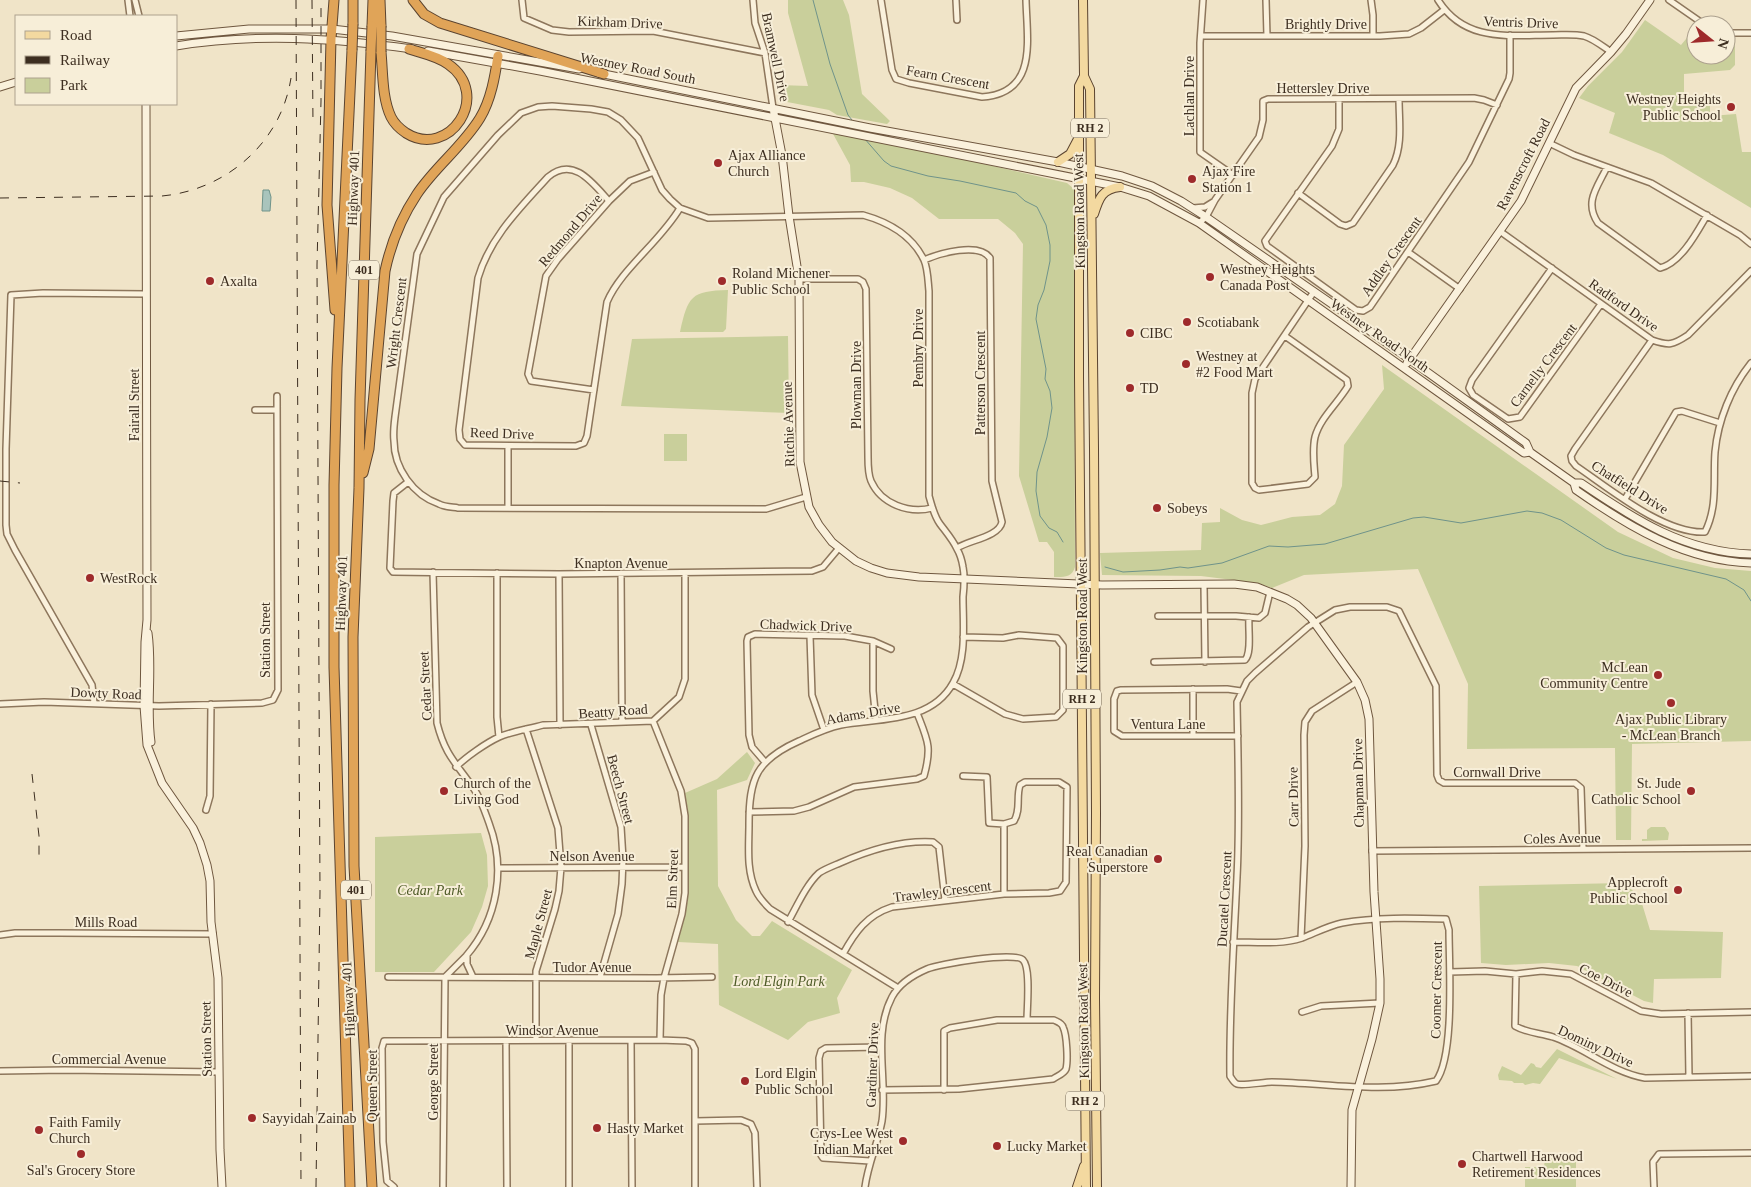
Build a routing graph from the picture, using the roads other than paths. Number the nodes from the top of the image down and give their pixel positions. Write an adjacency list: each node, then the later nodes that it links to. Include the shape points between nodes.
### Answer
1 (128, 0): 21 (street)
2 (135, 0): 22 (street)
3 (334, 0): 25 (highway)
4 (354, 0): 88 (highway, Highway 401 / 401, bridge)
5 (373, 0): 99 (highway, Highway 401 / 401, bridge)
6 (380, 0): 35 (highway, bridge, via 386,105 404,132 419,139 438,137 464,117 468,95 455,70 447,63)
7 (413, 0): 39 (highway, via 424,14 440,23)
8 (522, 0): 37 (street, Kirkham Drive, via 524,18 552,30 653,32)
9 (753, 0): 37 (street, Bramwell Drive, via 755,24)
10 (881, 0): 12 (street, Fearn Crescent, via 896,79 982,98 995,97 1019,82 1027,58)
11 (956, 0): 24 (street)
12 (1026, 0)
13 (1083, 0): 40 (main road, Kingston Road West / RH 2)
14 (1203, 0): 30 (street, Lachlan Drive)
15 (1266, 0): 31 (street)
16 (1371, 0): 32 (street)
17 (1438, 0): 20 (street, Ventris Drive)
18 (1650, 0): 36 (main road, Ravenscroft Road)
19 (1670, 0): 23 (street)
20 (1444, 10): 28 (street, Ventris Drive, via 1470,30); 32 (street, Brightly Drive, via 1409,34)
21 (130, 15)
22 (139, 15)
23 (1691, 15)
24 (957, 20)
25 (332, 29): 29 (main road, Westney Road South, via 249,29); 33 (highway); 38 (main road, Westney Road South, via 392,36)
26 (1736, 33): 27 (street)
27 (1751, 33)
28 (1510, 35): 36 (street, Ventris Drive, via 1583,36); 46 (street, Addley Crescent, via 1510,73)
29 (178, 36)
30 (1201, 36): 31 (street, Brightly Drive); 56 (street, Lachlan Drive, via 1200,152)
31 (1267, 36): 32 (street, Brightly Drive)
32 (1373, 36)
33 (331, 39): 34 (main road, Westney Road South, via 224,40); 35 (main road, Westney Road South); 88 (highway, via 327,204)
34 (178, 46)
35 (409, 49): 38 (main road, Westney Road South)
36 (1611, 52): 50 (main road, Ravenscroft Road, via 1576,88)
37 (765, 53): 47 (street, Bramwell Drive)
38 (497, 60): 39 (main road, Westney Road South); 48 (main road, Westney Road South); 99 (highway, via 491,92 480,119 418,192 402,219 390,250 369,449)
39 (604, 74): 47 (main road, Westney Road South)
40 (1084, 76): 49 (main road, Kingston Road West / RH 2, via 1079,86); 54 (main road, Kingston Road West / RH 2, via 1090,89)
41 (15, 82): 42 (main road)
42 (0, 87)
43 (1339, 99): 44 (street, Hettersley Drive); 56 (street, Hettersley Drive, via 1262,101 1263,120 1259,138); 60 (street, Addley Crescent, via 1338,129 1332,146)
44 (1399, 99): 46 (street, Hettersley Drive, via 1474,98); 60 (street, via 1397,158 1353,223 1340,224)
45 (146, 105): 81 (main road, Fairall Street)
46 (1497, 105): 72 (street, Addley Crescent, via 1468,162)
47 (774, 108): 48 (main road, Bramwell Drive); 51 (main road, Westney Road South)
48 (776, 118): 57 (main road, Westney Road South); 66 (main road, Ritchie Avenue)
49 (1080, 135): 51 (main road, via 1070,154); 52 (main road, Kingston Road West / RH 2)
50 (1549, 143): 53 (street); 70 (main road, Ravenscroft Road, via 1522,201)
51 (1058, 162): 52 (main road, Westney Road South)
52 (1080, 167): 54 (main road, Westney Road South); 57 (main road, Kingston Road West / RH 2)
53 (1607, 167): 65 (street, via 1651,183); 65 (street, via 1591,205 1592,214 1598,223 1660,268 1668,266 1690,242)
54 (1090, 169): 58 (main road, Kingston Road West / RH 2); 64 (main road, Westney Road North, via 1152,186)
55 (654, 172): 61 (street, Redmond Drive, via 630,181); 63 (street, Wright Crescent, via 662,190); 97 (street, Wright Crescent, via 638,138 608,112 538,107 521,113 510,123 444,197 417,254 395,417 393,442 397,462)
56 (1233, 175): 62 (street, Hettersley Drive)
57 (1080, 178): 58 (main road, Westney Road North); 114 (main road, Kingston Road West / RH 2)
58 (1091, 180): 59 (main road, Westney Road North); 69 (main road, Kingston Road West / RH 2)
59 (1120, 186): 68 (main road, Westney Road North, via 1149,196); 69 (main road, via 1106,190 1102,195)
60 (1298, 193): 72 (street, Addley Crescent, via 1269,232 1265,241 1267,246 1356,310 1370,307)
61 (609, 200): 90 (street, Redmond Drive, via 546,276 528,374 531,381); 95 (street, Reed Drive, via 584,175 575,170 556,170 503,227 482,264 460,439 465,445)
62 (1215, 200): 64 (street, via 1206,207); 67 (street, Hettersley Drive)
63 (680, 208): 66 (street, Wright Crescent, via 708,218); 90 (street, Reed Drive, via 671,223 613,289 607,302)
64 (1192, 208): 67 (main road, Westney Road North)
65 (1707, 214): 71 (street)
66 (789, 216): 73 (street, Pembry Drive, via 863,216 881,220 904,234); 78 (main road, Ritchie Avenue)
67 (1206, 217): 68 (street, Hettersley Drive); 74 (main road, Westney Road North)
68 (1199, 223): 77 (main road, Westney Road North)
69 (1092, 224): 115 (main road, Kingston Road West / RH 2)
70 (1501, 232): 75 (street, Radford Drive); 79 (main road, Ravenscroft Road)
71 (1751, 244)
72 (1408, 252): 79 (street)
73 (924, 260): 103 (street, Pembry Drive, via 929,291 929,496); 105 (street, Patterson Crescent, via 952,251 980,251 990,258 992,481 1002,522 1001,528 994,533)
74 (1277, 267): 77 (main road); 80 (main road, Westney Road North)
75 (1552, 268): 83 (street, Radford Drive); 83 (street, Carnelly Crescent, via 1472,380 1469,388 1473,395 1508,419 1520,417)
76 (1751, 271): 85 (street, Radford Drive, via 1688,335 1666,345)
77 (1272, 274): 82 (main road, Westney Road North)
78 (799, 279): 100 (main road, Ritchie Avenue, via 800,462); 103 (street, Plowman Drive, via 858,279 863,282 866,289 871,481 884,499 902,508)
79 (1460, 289): 86 (main road, Ravenscroft Road)
80 (1313, 293): 82 (street); 86 (main road, Westney Road North)
81 (146, 294): 132 (street, via 11,295 7,534 92,685); 135 (main road, Fairall Street, via 147,620 144,642)
82 (1308, 300): 84 (street); 89 (main road, Westney Road North)
83 (1602, 304): 85 (street, Radford Drive)
84 (1285, 336): 84 (street, via 1261,368 1252,393 1252,483 1259,490 1308,484 1315,477 1315,436 1348,386 1347,380)
85 (1652, 340): 101 (street, Chatfield Drive, via 1571,456 1576,466)
86 (1409, 360): 89 (main road, Ravenscroft Road); 96 (main road, Westney Road North, via 1526,444)
87 (1751, 363): 94 (street, Chatfield Drive, via 1732,392)
88 (337, 368): 205 (highway, Highway 401 / 401, via 334,667)
89 (1404, 368): 96 (main road, Westney Road North, via 1524,453)
90 (594, 390): 95 (street, Reed Drive, via 584,443 576,446)
91 (277, 396): 93 (street, Station Street)
92 (255, 410): 93 (street)
93 (276, 410): 134 (street, Station Street, via 278,690 273,700 262,703)
94 (1720, 423): 101 (street, via 1676,412); 101 (street, Chatfield Drive, via 1715,500 1706,532 1663,522)
95 (508, 446): 102 (street)
96 (1530, 452): 98 (main road, Westney Road North)
97 (408, 482): 102 (street, Wright Crescent, via 428,500 440,505); 108 (street, Knapton Avenue, via 394,494 390,568 393,572)
98 (1574, 483): 106 (main road, Westney Road North, via 1581,483 1624,513 1671,536 1720,550); 107 (main road, Westney Road North, via 1576,490 1612,515 1674,548 1717,560)
99 (359, 488): 206 (highway, Highway 401 / 401, via 352,637 354,866)
100 (806, 497): 102 (street, Wright Crescent, via 766,509); 104 (main road, Ritchie Avenue, via 819,526)
101 (1625, 499)
102 (508, 508)
103 (932, 508): 105 (street, Pembry Drive)
104 (839, 548): 112 (street, Knapton Avenue, via 823,567 812,571); 113 (main road, Ritchie Avenue, via 856,561 887,573)
105 (957, 548): 113 (street, Pembry Drive, via 964,567)
106 (1751, 554)
107 (1751, 564)
108 (433, 572): 109 (street, Knapton Avenue); 148 (street, Cedar Street, via 437,723 444,747)
109 (497, 573): 111 (street, Knapton Avenue); 146 (street)
110 (621, 573): 111 (street, Knapton Avenue); 112 (street, Knapton Avenue); 139 (street)
111 (559, 574): 140 (street)
112 (684, 574): 138 (street, Beatty Road, via 685,679 679,697)
113 (964, 580): 114 (main road, Ritchie Avenue); 123 (street, Adams Drive)
114 (1081, 584): 115 (main road, Ritchie Avenue); 202 (main road, Kingston Road West / RH 2)
115 (1094, 584): 116 (main road, Chapman Drive); 203 (main road, Kingston Road West / RH 2)
116 (1204, 585): 117 (main road, Chapman Drive, via 1240,585); 118 (street)
117 (1270, 592): 120 (street, via 1262,617); 121 (main road, Chapman Drive, via 1297,605)
118 (1204, 615): 119 (street); 120 (street); 127 (street)
119 (1158, 616)
120 (1249, 617): 127 (street, via 1249,654 1245,660)
121 (1315, 623): 128 (main road, Chapman Drive); 131 (street, via 1255,673); 154 (street, Cornwall Drive, via 1335,610 1350,607 1387,607 1399,611 1436,686 1439,780 1444,783 1575,783 1581,788)
122 (810, 636): 124 (street, Chadwick Drive, via 845,636); 143 (street, via 812,695); 147 (street, Chadwick Drive, via 754,634 748,637 748,734 752,747)
123 (962, 637): 129 (street, Adams Drive, via 959,670); 129 (street, via 1019,635 1057,638 1063,646 1063,710 1056,718 1023,719 1005,714)
124 (873, 641): 125 (street, Chadwick Drive); 137 (street)
125 (891, 649)
126 (1154, 662): 127 (street)
127 (1205, 662)
128 (1357, 682): 155 (main road, Chapman Drive, via 1369,719); 166 (street, Carr Drive, via 1312,711 1305,722)
129 (953, 684): 136 (street, Adams Drive, via 939,700)
130 (1193, 689): 131 (street, Ventura Lane); 144 (street); 144 (street, Ventura Lane, via 1122,690 1117,691 1114,699 1114,731 1119,735)
131 (1241, 691): 145 (street, Ducatel Crescent, via 1237,702)
132 (94, 703): 133 (street, Dowty Road); 135 (street, Dowty Road)
133 (0, 704)
134 (211, 704): 135 (street, Dowty Road); 150 (street, via 210,796)
135 (147, 706): 164 (main road, Station Street, via 147,745 162,783 193,828 204,851 210,881)
136 (917, 714): 137 (street, Adams Drive); 151 (street, via 929,743 924,776 854,787 794,811)
137 (876, 720): 143 (street, Adams Drive)
138 (653, 721): 139 (street, Beatty Road); 157 (street, Elm Street, via 684,800)
139 (622, 722): 141 (street, Beatty Road)
140 (560, 725): 141 (street, Beatty Road); 142 (street, Beatty Road)
141 (591, 725): 159 (street, Beech Street, via 621,827)
142 (526, 730): 146 (street, Beatty Road); 156 (street, Maple Street, via 558,828)
143 (824, 730): 147 (street, Adams Drive, via 780,749)
144 (1193, 735): 145 (street, Ventura Lane)
145 (1238, 736): 167 (street, Ducatel Crescent)
146 (499, 737): 148 (street, Beatty Road)
147 (765, 762): 151 (street, Adams Drive, via 754,780)
148 (456, 767): 158 (street, Cedar Street, via 484,809 495,839)
149 (963, 776): 152 (street, via 987,777 989,823)
150 (206, 810)
151 (748, 812): 163 (street, Adams Drive, via 748,869 756,892 770,909)
152 (1004, 824): 160 (street, Trawley Crescent); 160 (street, Trawley Crescent, via 1014,821 1018,814 1018,793 1020,785 1025,782 1059,782 1067,787 1066,882 1060,891)
153 (1751, 848): 154 (street, Coles Avenue)
154 (1582, 849): 155 (street, Coles Avenue)
155 (1372, 852): 162 (main road, Chapman Drive)
156 (561, 867): 158 (street, Nelson Avenue); 159 (street, Nelson Avenue); 177 (street, Maple Street, via 555,909)
157 (685, 867): 159 (street, Nelson Avenue); 178 (street, Elm Street, via 682,914)
158 (498, 868): 169 (street, Cedar Street, via 497,889 489,920)
159 (622, 868): 175 (street, Beech Street, via 618,914)
160 (1004, 894): 161 (street, Trawley Crescent)
161 (945, 900): 163 (street, via 938,847 933,842 880,847 821,872); 168 (street, Trawley Crescent, via 880,911 858,928)
162 (1376, 919): 166 (street, via 1338,924); 170 (street, Coomer Crescent, via 1446,919); 180 (main road, Chapman Drive)
163 (788, 922): 168 (street, Adams Drive)
164 (213, 934): 165 (street, Mills Road); 193 (main road, Station Street, via 218,978)
165 (0, 935)
166 (1301, 938): 167 (street)
167 (1233, 942): 196 (street, Ducatel Crescent, via 1230,1000 1232,1080 1238,1084 1273,1082)
168 (843, 954): 179 (street, Adams Drive)
169 (467, 955): 173 (street, Cedar Street); 174 (street)
170 (1450, 972): 171 (street, Coe Drive); 196 (street, Coomer Crescent, via 1449,1032 1441,1074 1436,1081 1401,1087)
171 (1516, 974): 183 (street, Coe Drive, via 1542,971 1571,974 1641,1011); 195 (street, Dominy Drive, via 1515,1026 1568,1043 1630,1076)
172 (388, 977): 173 (street, Tudor Avenue)
173 (445, 977): 174 (street, Tudor Avenue); 187 (street, George Street)
174 (473, 977): 177 (street, Tudor Avenue)
175 (600, 977): 177 (street, Tudor Avenue); 178 (street, Tudor Avenue)
176 (712, 977): 178 (street, Tudor Avenue)
177 (536, 978): 185 (street, Maple Street)
178 (664, 978): 186 (street, Elm Street)
179 (898, 988): 184 (street, Gardiner Drive, via 936,965 1021,958 1027,970); 191 (street, Gardiner Drive, via 883,1021)
180 (1380, 1003): 181 (street, via 1321,1006); 196 (main road, Chapman Drive)
181 (1302, 1012)
182 (1751, 1012): 183 (street, Coe Drive)
183 (1688, 1013): 195 (street)
184 (1027, 1020): 198 (street, via 998,1020 944,1031); 198 (street, via 1054,1020 1064,1028 1066,1069 1062,1074 1053,1079)
185 (536, 1040): 188 (street, Windsor Avenue); 189 (street, Windsor Avenue)
186 (660, 1040): 190 (street, Windsor Avenue); 199 (street, Windsor Avenue, via 686,1041 695,1050)
187 (444, 1041): 188 (street, Windsor Avenue); 207 (street, Queen Street, via 384,1041 383,1142 387,1181); 208 (street, George Street)
188 (506, 1041): 209 (street)
189 (569, 1041): 190 (street, Windsor Avenue); 210 (street)
190 (631, 1041): 211 (street)
191 (882, 1047): 197 (street, Gardiner Drive); 201 (street, via 826,1048 819,1058 821,1155 831,1160)
192 (0, 1071): 193 (street, Commercial Avenue)
193 (219, 1072): 204 (main road, Station Street)
194 (1751, 1076): 195 (street, Dominy Drive)
195 (1689, 1077)
196 (1358, 1087): 219 (main road, Chapman Drive, via 1352,1110)
197 (882, 1090): 198 (street); 201 (street, Gardiner Drive, via 882,1120)
198 (944, 1090)
199 (695, 1121): 212 (street, Windsor Avenue); 213 (street, via 741,1120 751,1124 755,1134)
200 (1751, 1153): 220 (street, via 1659,1154 1654,1162)
201 (870, 1161): 214 (street, Gardiner Drive)
202 (1086, 1162): 215 (main road); 216 (main road, Kingston Road West / RH 2)
203 (1097, 1178): 217 (main road, Kingston Road West / RH 2); 218 (main road)
204 (222, 1187)
205 (350, 1187)
206 (372, 1187)
207 (394, 1187)
208 (444, 1187)
209 (507, 1187)
210 (569, 1187)
211 (632, 1187)
212 (695, 1187)
213 (757, 1187)
214 (865, 1187)
215 (1077, 1187)
216 (1086, 1187)
217 (1097, 1187)
218 (1104, 1187)
219 (1351, 1187)
220 (1654, 1187)

